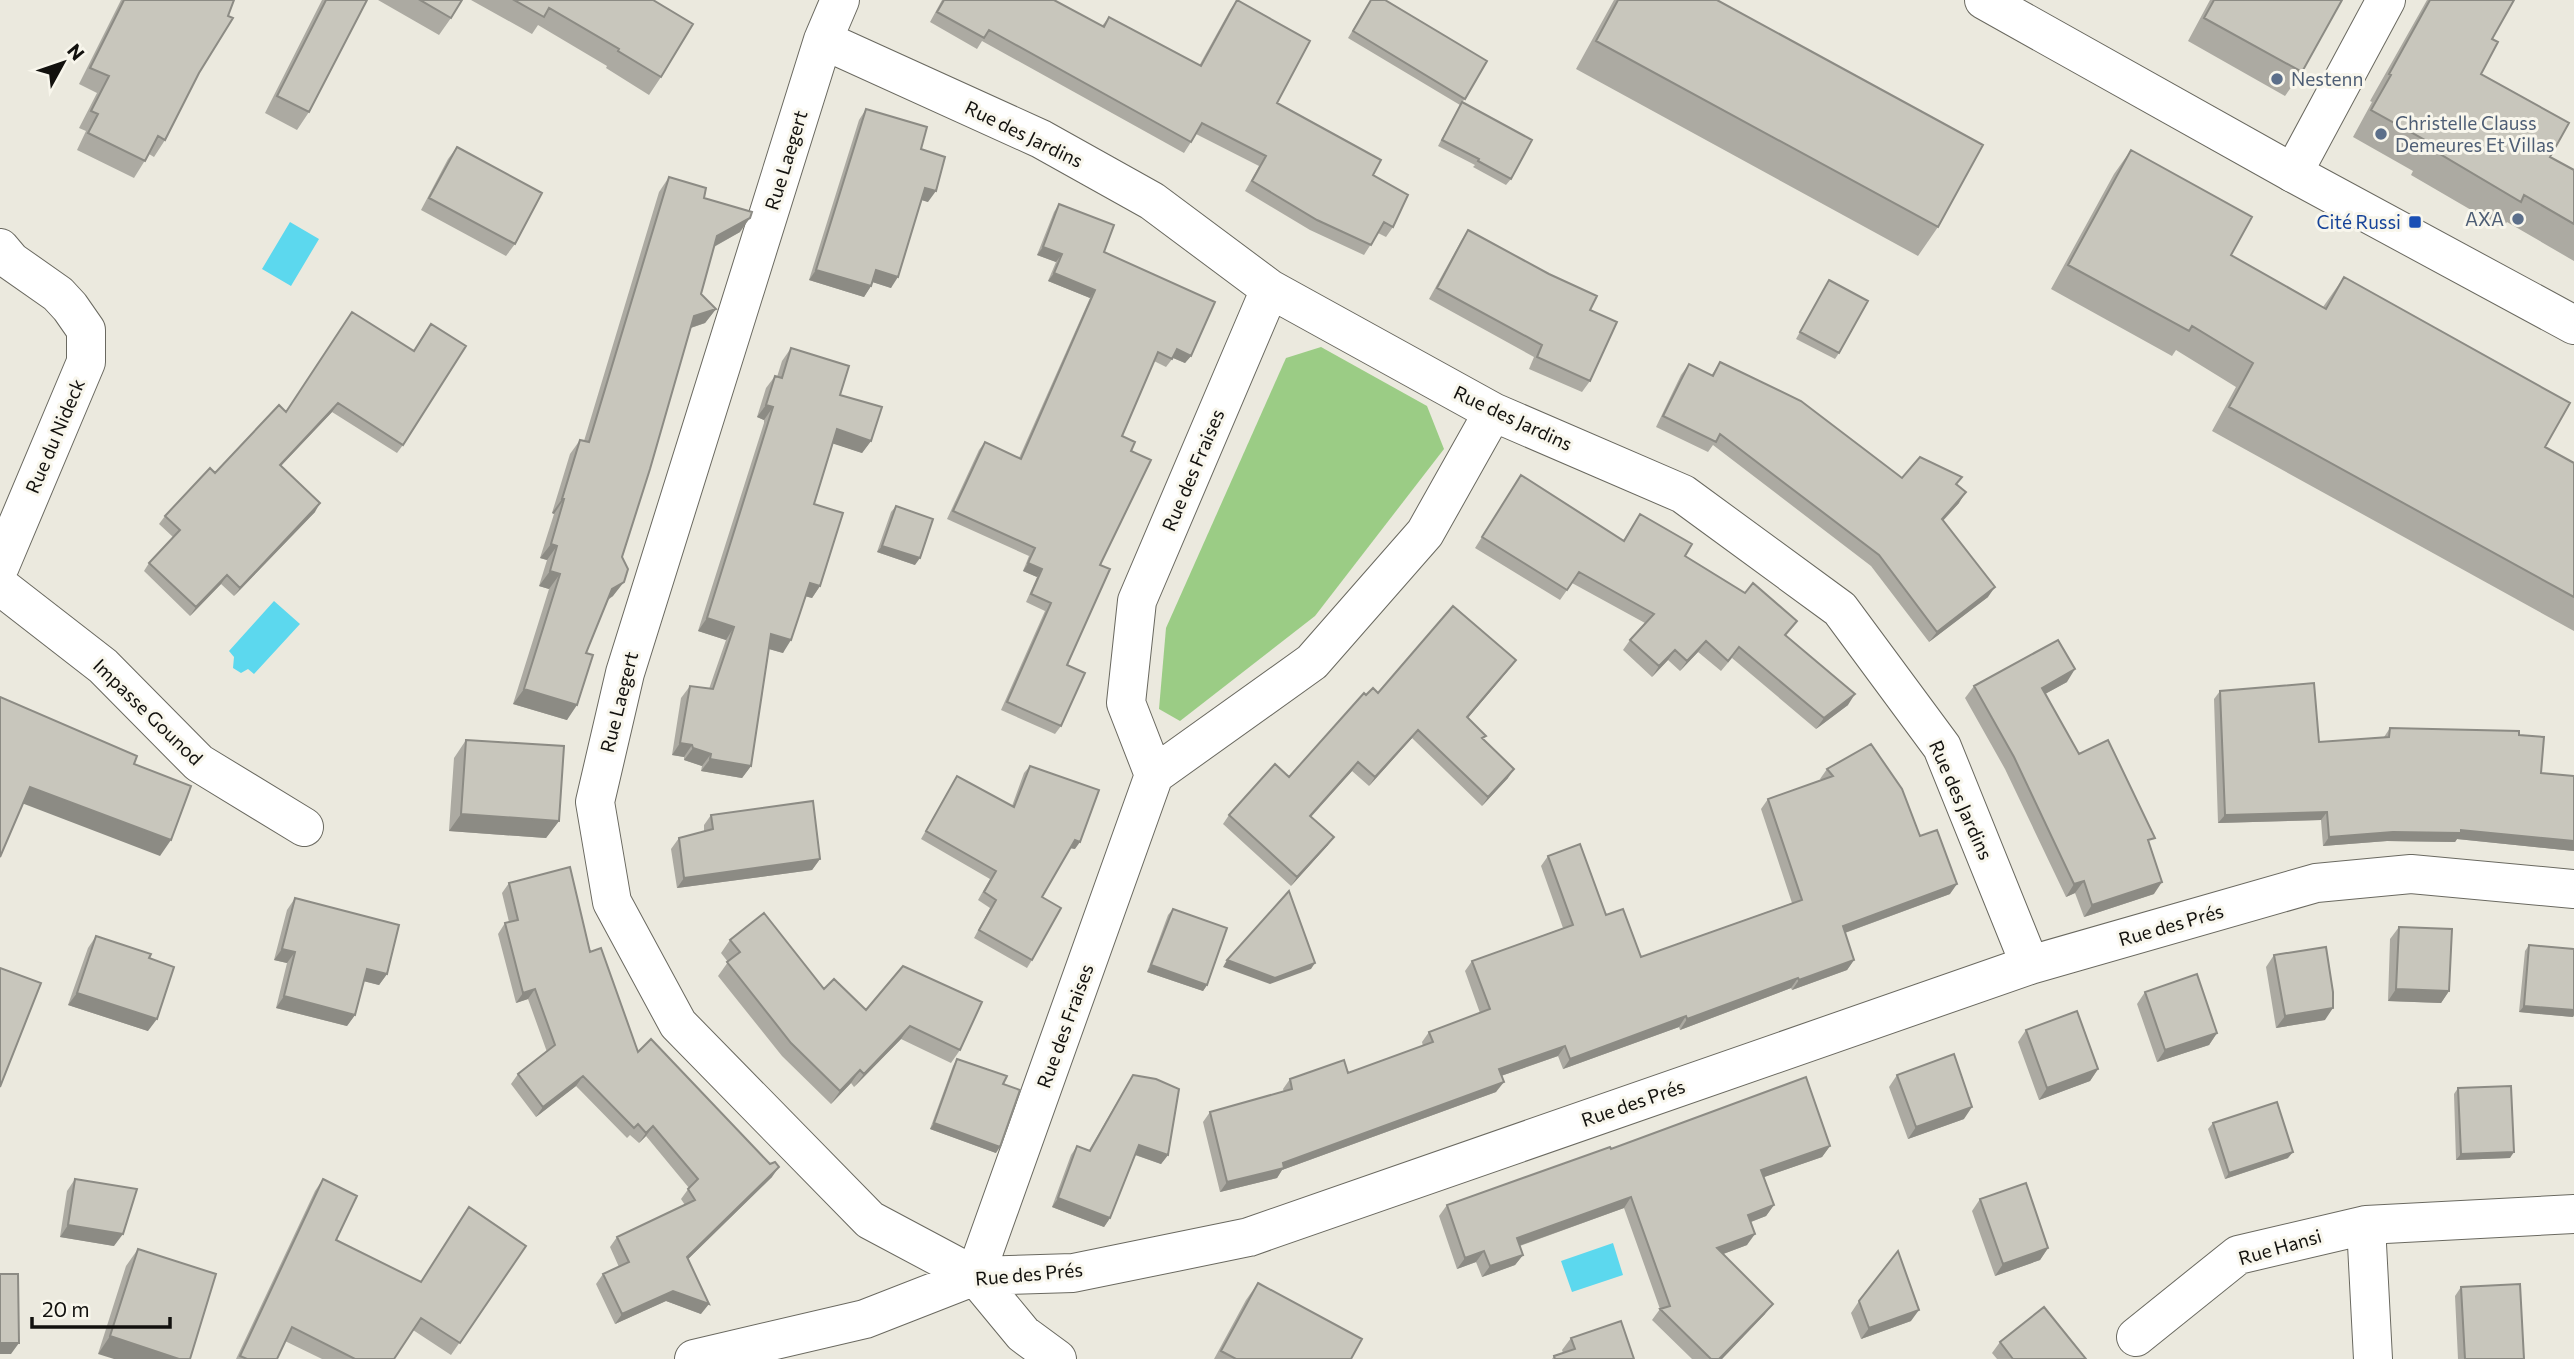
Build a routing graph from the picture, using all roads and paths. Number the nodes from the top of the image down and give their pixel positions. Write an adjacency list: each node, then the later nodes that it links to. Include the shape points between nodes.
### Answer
1 (840, 0): 4 (street, Rue Laegert)
2 (1984, 0): 5 (street)
3 (2386, 0): 5 (street)
4 (823, 40): 7 (street, Rue des Jardins, via 1052,146 1152,201); 18 (street, Rue Laegert, via 632,652 595,802 612,902 678,1024 870,1220)
5 (2293, 173): 8 (street)
6 (0, 248): 10 (street, Rue du Nideck, via 58,294 86,330 86,362)
7 (1270, 289): 9 (street, Rue des Jardins); 12 (street, Rue des Fraises, via 1137,600 1126,703)
8 (2574, 324)
9 (1493, 412): 12 (street, via 1425,533 1312,662); 15 (street, Rue des Jardins, via 1683,494 1840,609 1942,747)
10 (0, 566)
11 (0, 586): 13 (street, Impasse Gounod, via 103,666 199,763)
12 (1154, 775): 18 (street, Rue des Fraises)
13 (304, 827)
14 (2574, 889): 15 (street, Rue des Prés, via 2412,874 2316,883)
15 (2030, 965): 18 (street, Rue des Prés, via 1250,1237 1073,1273)
16 (2574, 1214): 17 (street, Rue Hansi)
17 (2366, 1224): 19 (street, Rue Hansi, via 2238,1255); 22 (street)
18 (975, 1276): 20 (street, Rue des Prés, via 865,1319); 21 (street, via 1023,1334)
19 (2136, 1337)
20 (694, 1359)
21 (1057, 1359)
22 (2373, 1359)

